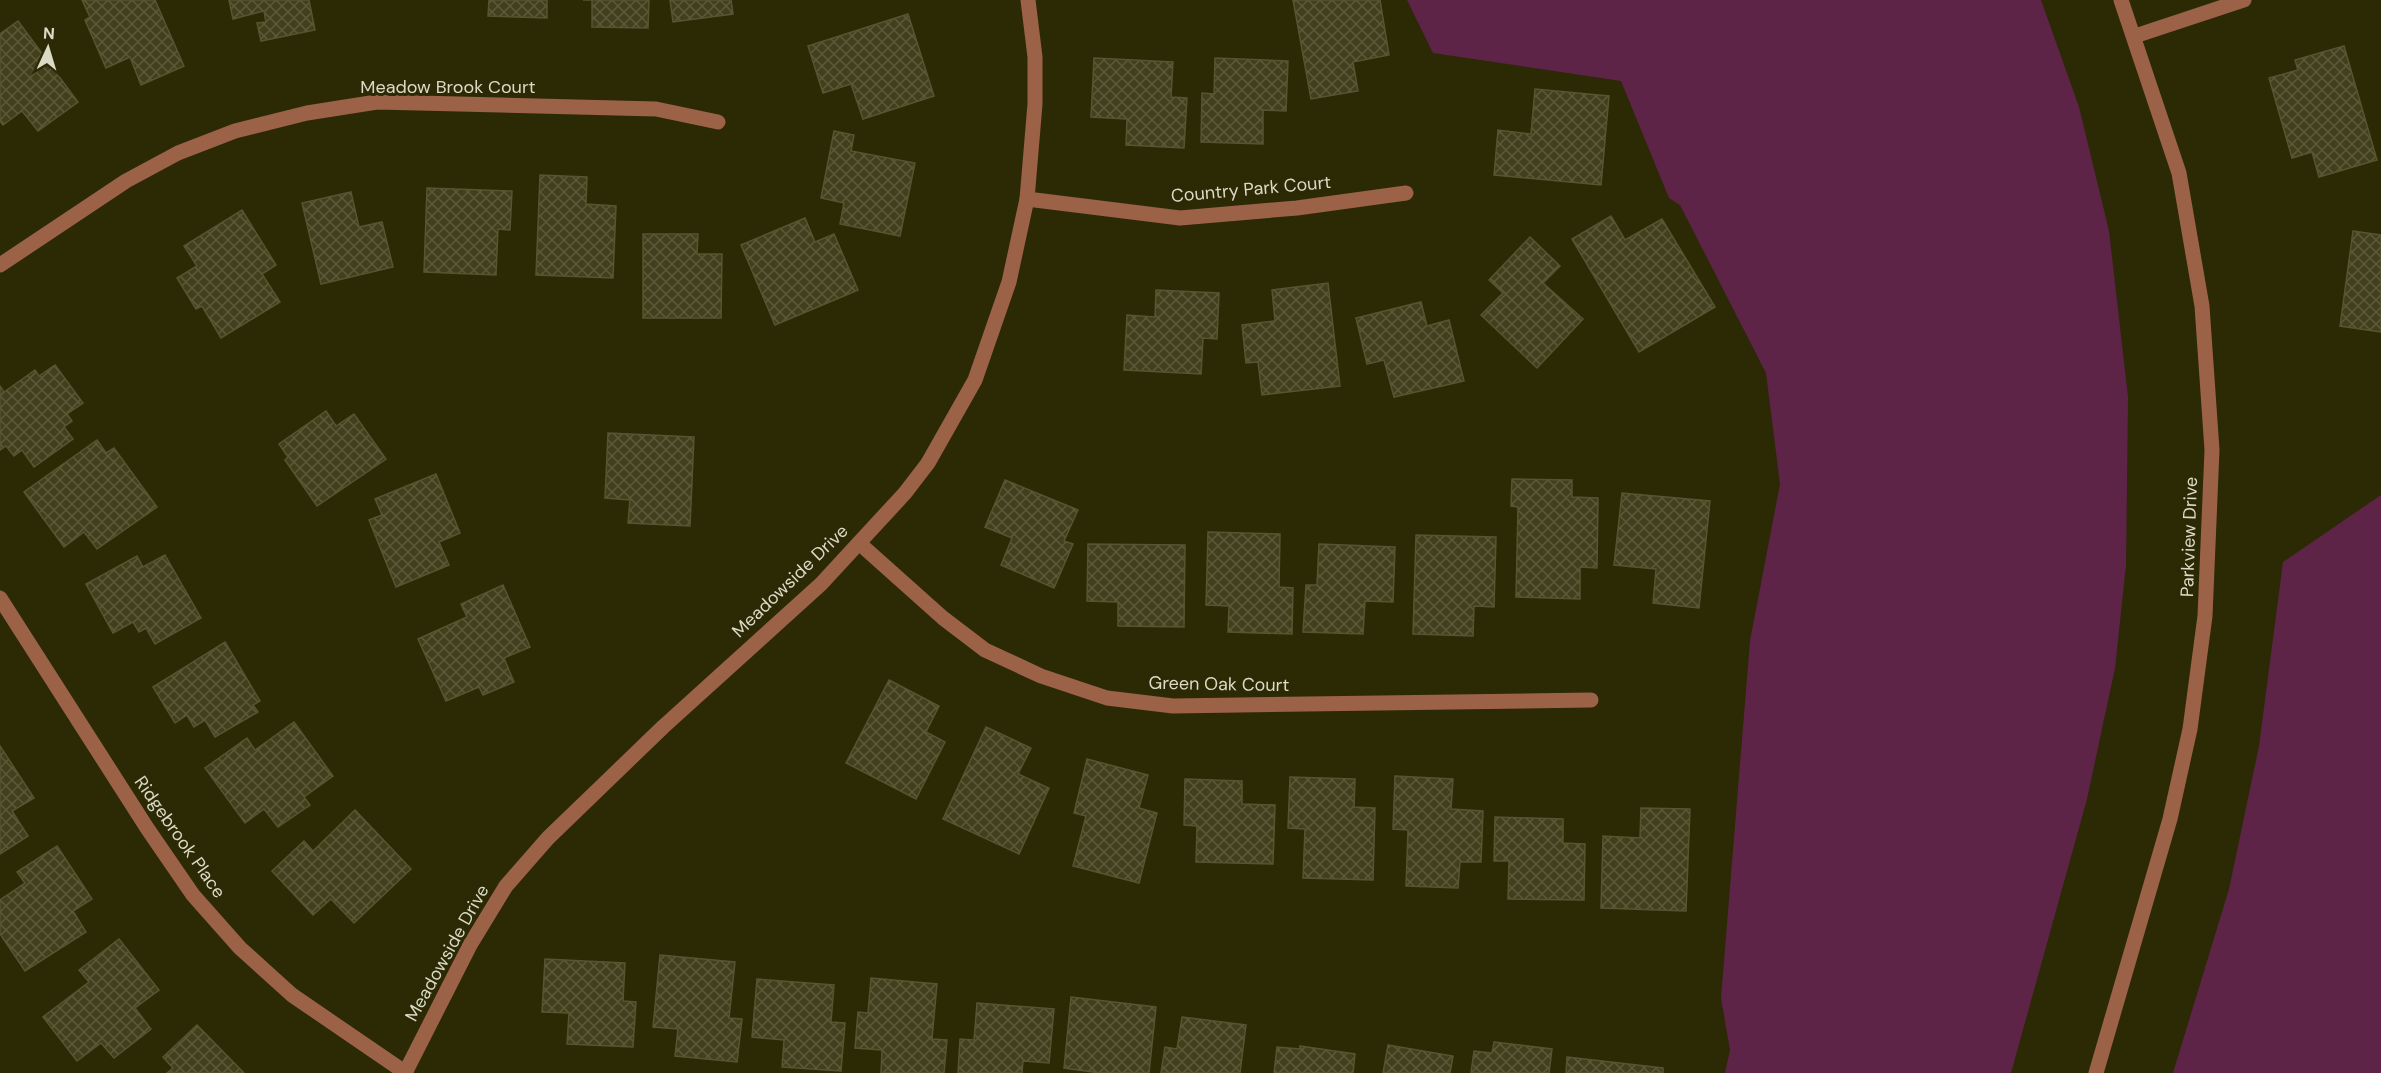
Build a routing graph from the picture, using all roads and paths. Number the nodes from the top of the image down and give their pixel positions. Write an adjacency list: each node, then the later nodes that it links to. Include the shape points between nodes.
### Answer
1 (1028, 0): 7 (street, Meadowside Drive, via 1035,57 1035,104)
2 (2121, 0): 4 (street, Parkview Drive)
3 (2244, 0): 4 (street)
4 (2134, 36): 13 (street, Parkview Drive, via 2179,173 2202,306 2212,450 2205,616 2190,729 2170,819)
5 (718, 122): 8 (street, Meadow Brook Court, via 656,109 423,103 376,102 307,112 236,131 178,153 126,181)
6 (1406, 192): 7 (street, Country Park Court, via 1297,208 1180,218)
7 (1027, 199): 9 (street, Meadowside Drive, via 1009,282 975,380 928,463)
8 (0, 265)
9 (859, 543): 11 (street, Green Oak Court, via 985,650 1041,676 1107,698 1173,706); 12 (street, Meadowside Drive, via 821,584 565,822 506,886 470,945)
10 (0, 598): 12 (street, Ridgebrook Place, via 193,895 240,948 292,995)
11 (1591, 700)
12 (405, 1073)
13 (2096, 1073)

